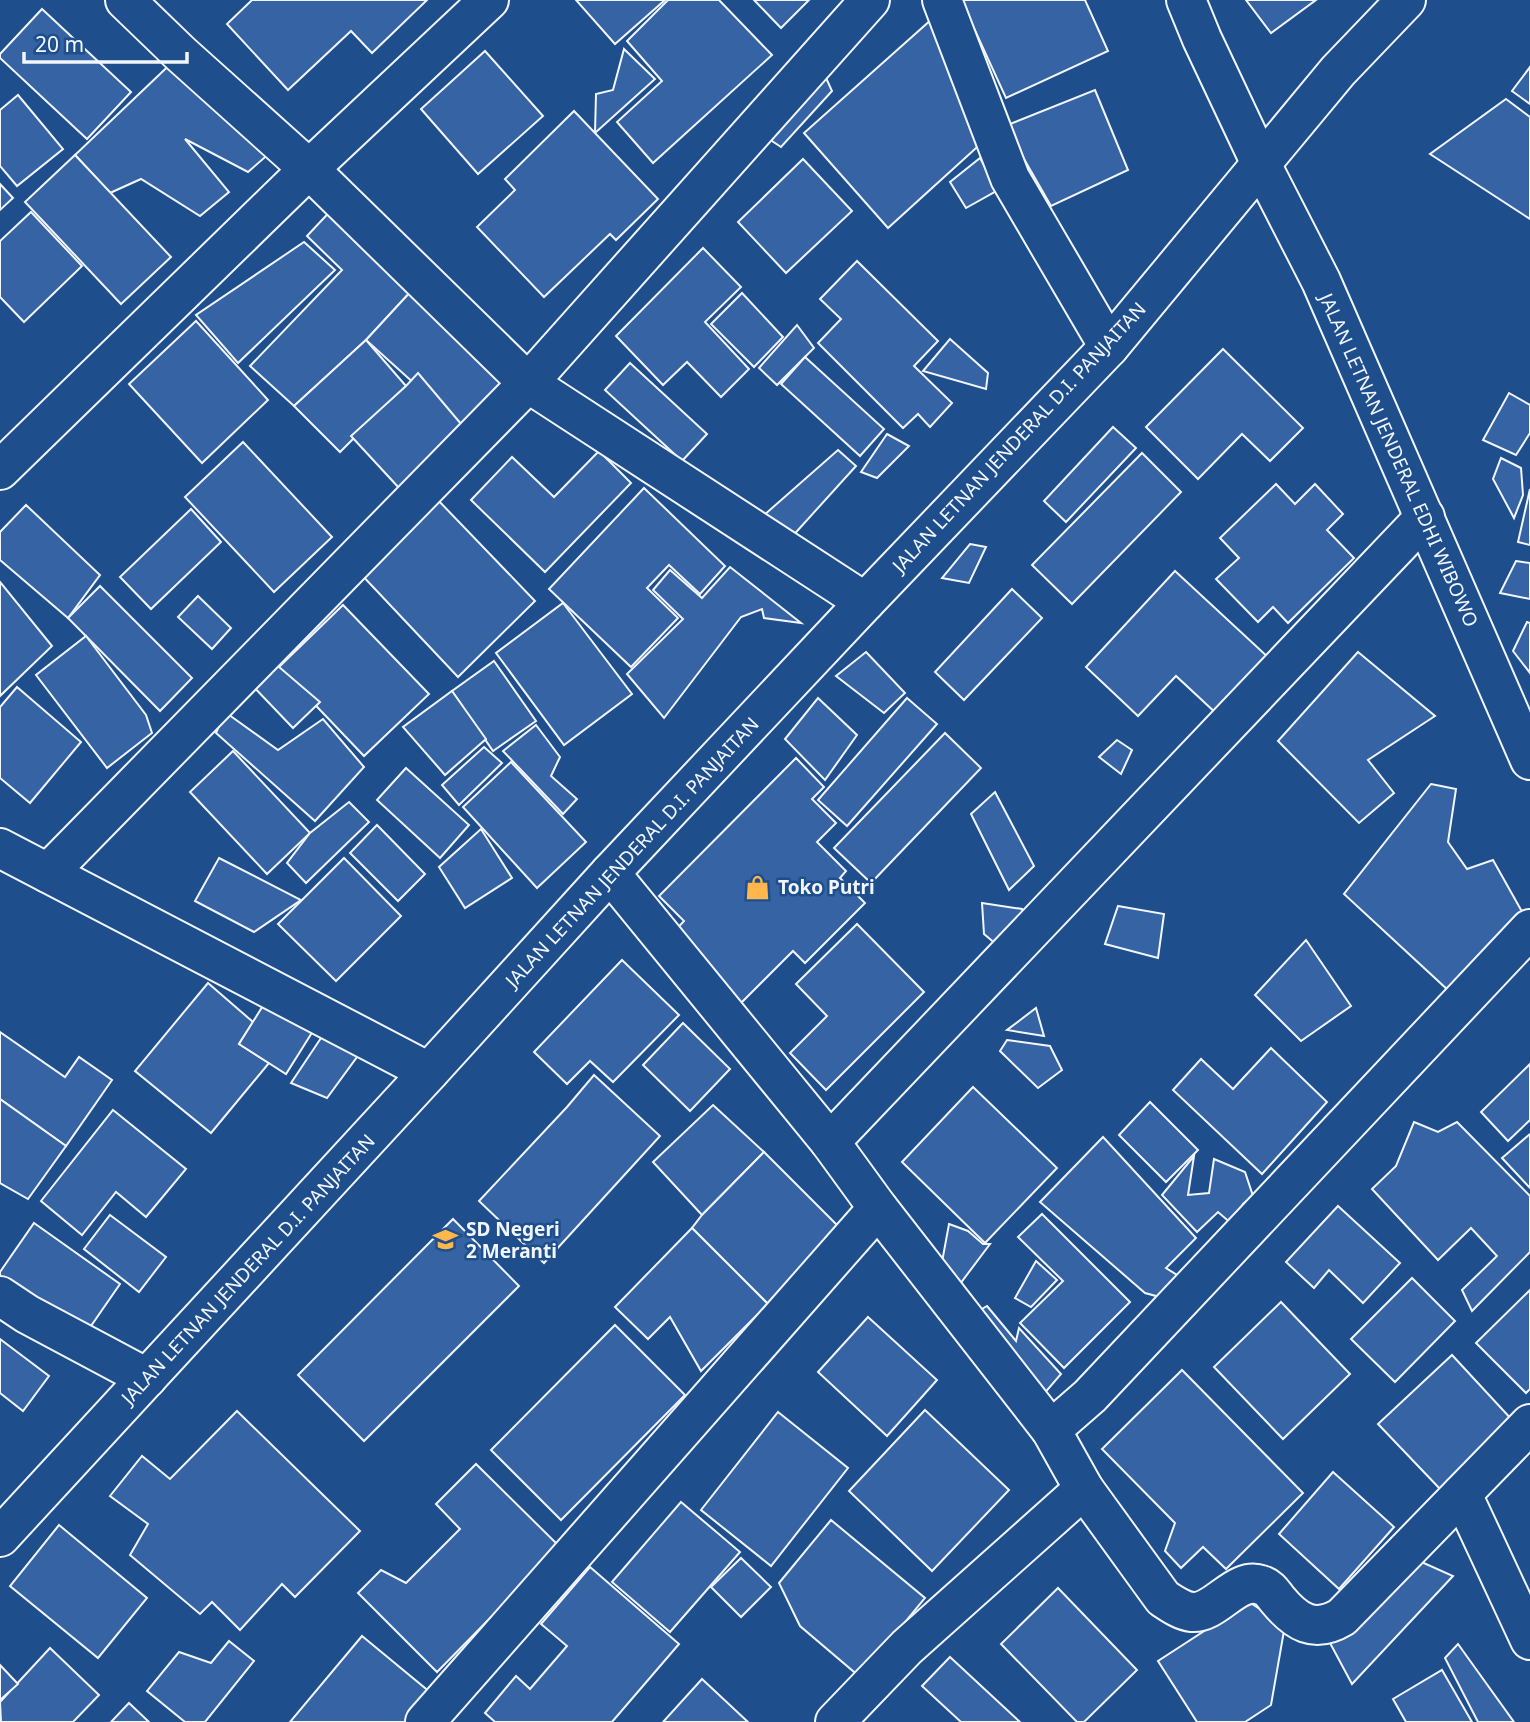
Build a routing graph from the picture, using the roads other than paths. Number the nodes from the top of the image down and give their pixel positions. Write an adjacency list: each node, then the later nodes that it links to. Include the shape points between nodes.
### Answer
1 (125, 0): 8 (street)
2 (489, 0): 8 (street)
3 (870, 0): 10 (street)
4 (942, 0): 9 (street, via 1010,178)
5 (1185, 0): 7 (street, JALAN LETNAN JENDERAL EDHI WIBOWO)
6 (1406, 0): 7 (street, JALAN LETNAN JENDERAL D.I. PANJAITAN, via 1338,71)
7 (1261, 164): 9 (street, JALAN LETNAN JENDERAL D.I. PANJAITAN); 12 (street, JALAN LETNAN JENDERAL EDHI WIBOWO, via 1321,281)
8 (309, 169): 10 (street); 11 (street)
9 (1109, 347): 13 (street, JALAN LETNAN JENDERAL D.I. PANJAITAN)
10 (528, 383): 13 (street); 16 (street)
11 (0, 470)
12 (1425, 517): 14 (street, JALAN LETNAN JENDERAL EDHI WIBOWO); 20 (street)
13 (865, 602): 17 (street, JALAN LETNAN JENDERAL D.I. PANJAITAN)
14 (1530, 760)
15 (0, 848): 16 (street)
16 (48, 873): 19 (street)
17 (610, 873): 19 (street, JALAN LETNAN JENDERAL D.I. PANJAITAN); 20 (street)
18 (1530, 929): 25 (street, via 1090,1396)
19 (429, 1072): 23 (street, JALAN LETNAN JENDERAL D.I. PANJAITAN)
20 (830, 1142): 21 (street)
21 (878, 1208): 25 (street); 30 (street)
22 (0, 1296): 23 (street)
23 (148, 1378): 28 (street, JALAN LETNAN JENDERAL D.I. PANJAITAN)
24 (1530, 1424): 27 (street)
25 (1051, 1430): 26 (street)
26 (1084, 1489): 27 (street, via 1163,1598 1176,1606 1193,1612 1207,1609 1253,1583 1269,1589 1301,1622 1311,1625 1342,1617); 31 (street, via 907,1647)
27 (1462, 1494): 29 (street)
28 (0, 1538)
29 (1530, 1640)
30 (425, 1722)
31 (835, 1722)

